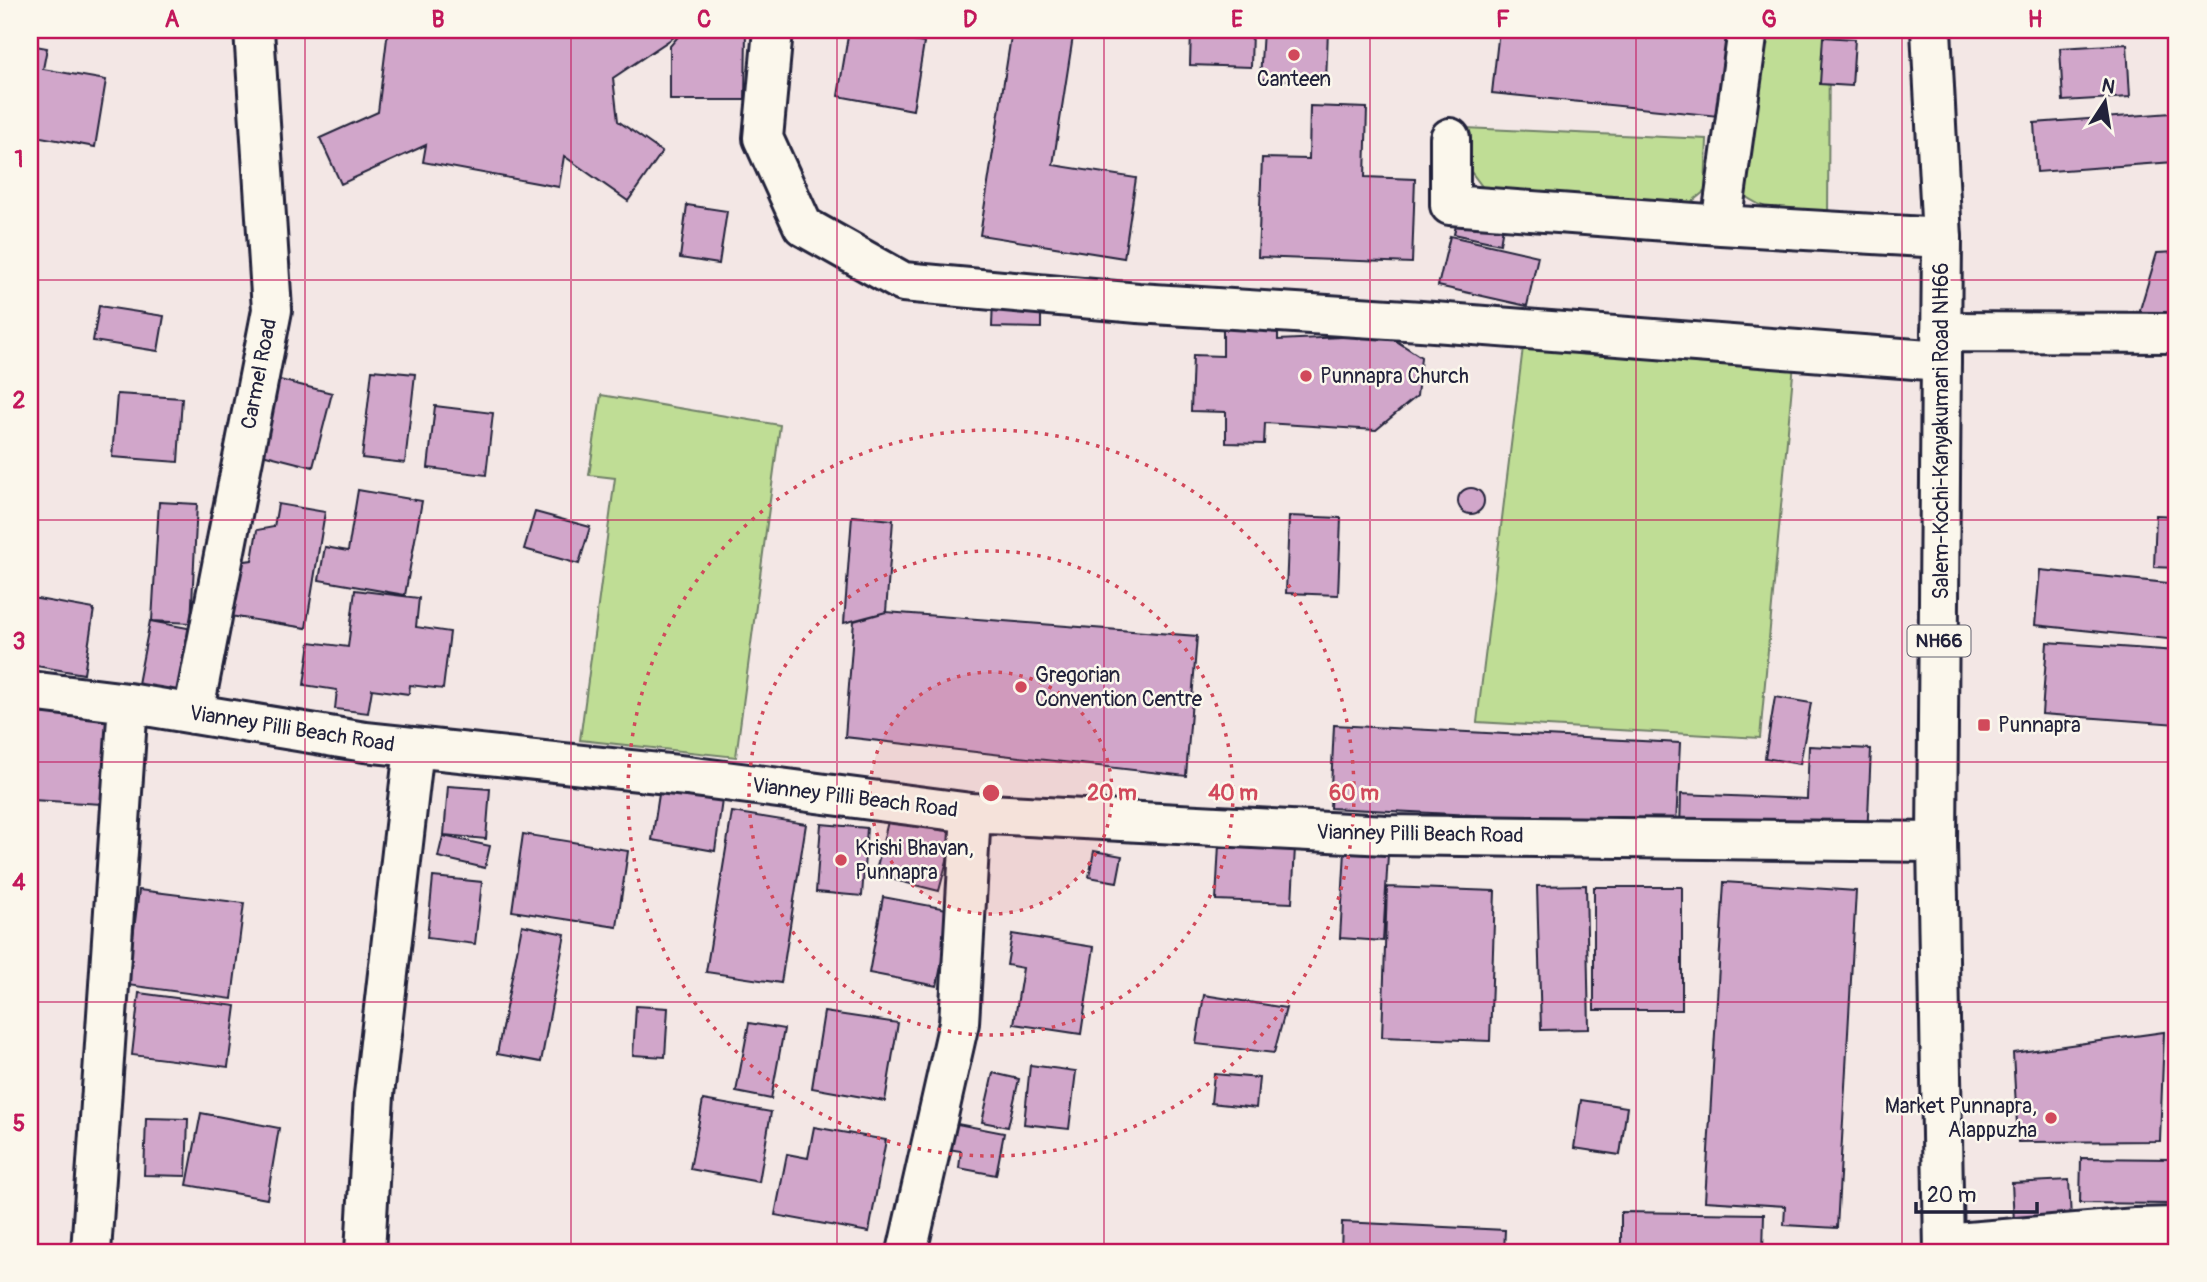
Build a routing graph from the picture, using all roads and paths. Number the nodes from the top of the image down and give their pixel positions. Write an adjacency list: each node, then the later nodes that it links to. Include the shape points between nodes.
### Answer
1 (254, 30): 12 (main road, Carmel Road, via 272,310)
2 (773, 30): 9 (main road, via 763,138 803,226 903,282 1422,321)
3 (1748, 30): 6 (main road)
4 (1931, 30): 7 (main road, Salem-Kochi-Kanyakumari Road NH66 / NH66)
5 (1450, 138): 6 (main road, via 1450,205)
6 (1721, 225): 7 (main road)
7 (1942, 238): 9 (main road, Salem-Kochi-Kanyakumari Road NH66 / NH66)
8 (2177, 333): 9 (main road)
9 (1941, 346): 15 (main road, Salem-Kochi-Kanyakumari Road NH66 / NH66)
10 (30, 691): 11 (main road, Vianney Pilli Beach Road)
11 (128, 703): 12 (main road, Vianney Pilli Beach Road); 18 (main road)
12 (193, 713): 13 (main road, Vianney Pilli Beach Road)
13 (414, 748): 14 (main road, Vianney Pilli Beach Road, via 687,776); 19 (main road, via 374,1095)
14 (971, 813): 15 (main road, Vianney Pilli Beach Road, via 1386,835); 20 (main road, via 959,1023)
15 (1937, 842): 17 (main road, Salem-Kochi-Kanyakumari Road NH66 / NH66)
16 (2177, 1227): 17 (main road)
17 (1944, 1248)
18 (91, 1252)
19 (365, 1252)
20 (907, 1252)

